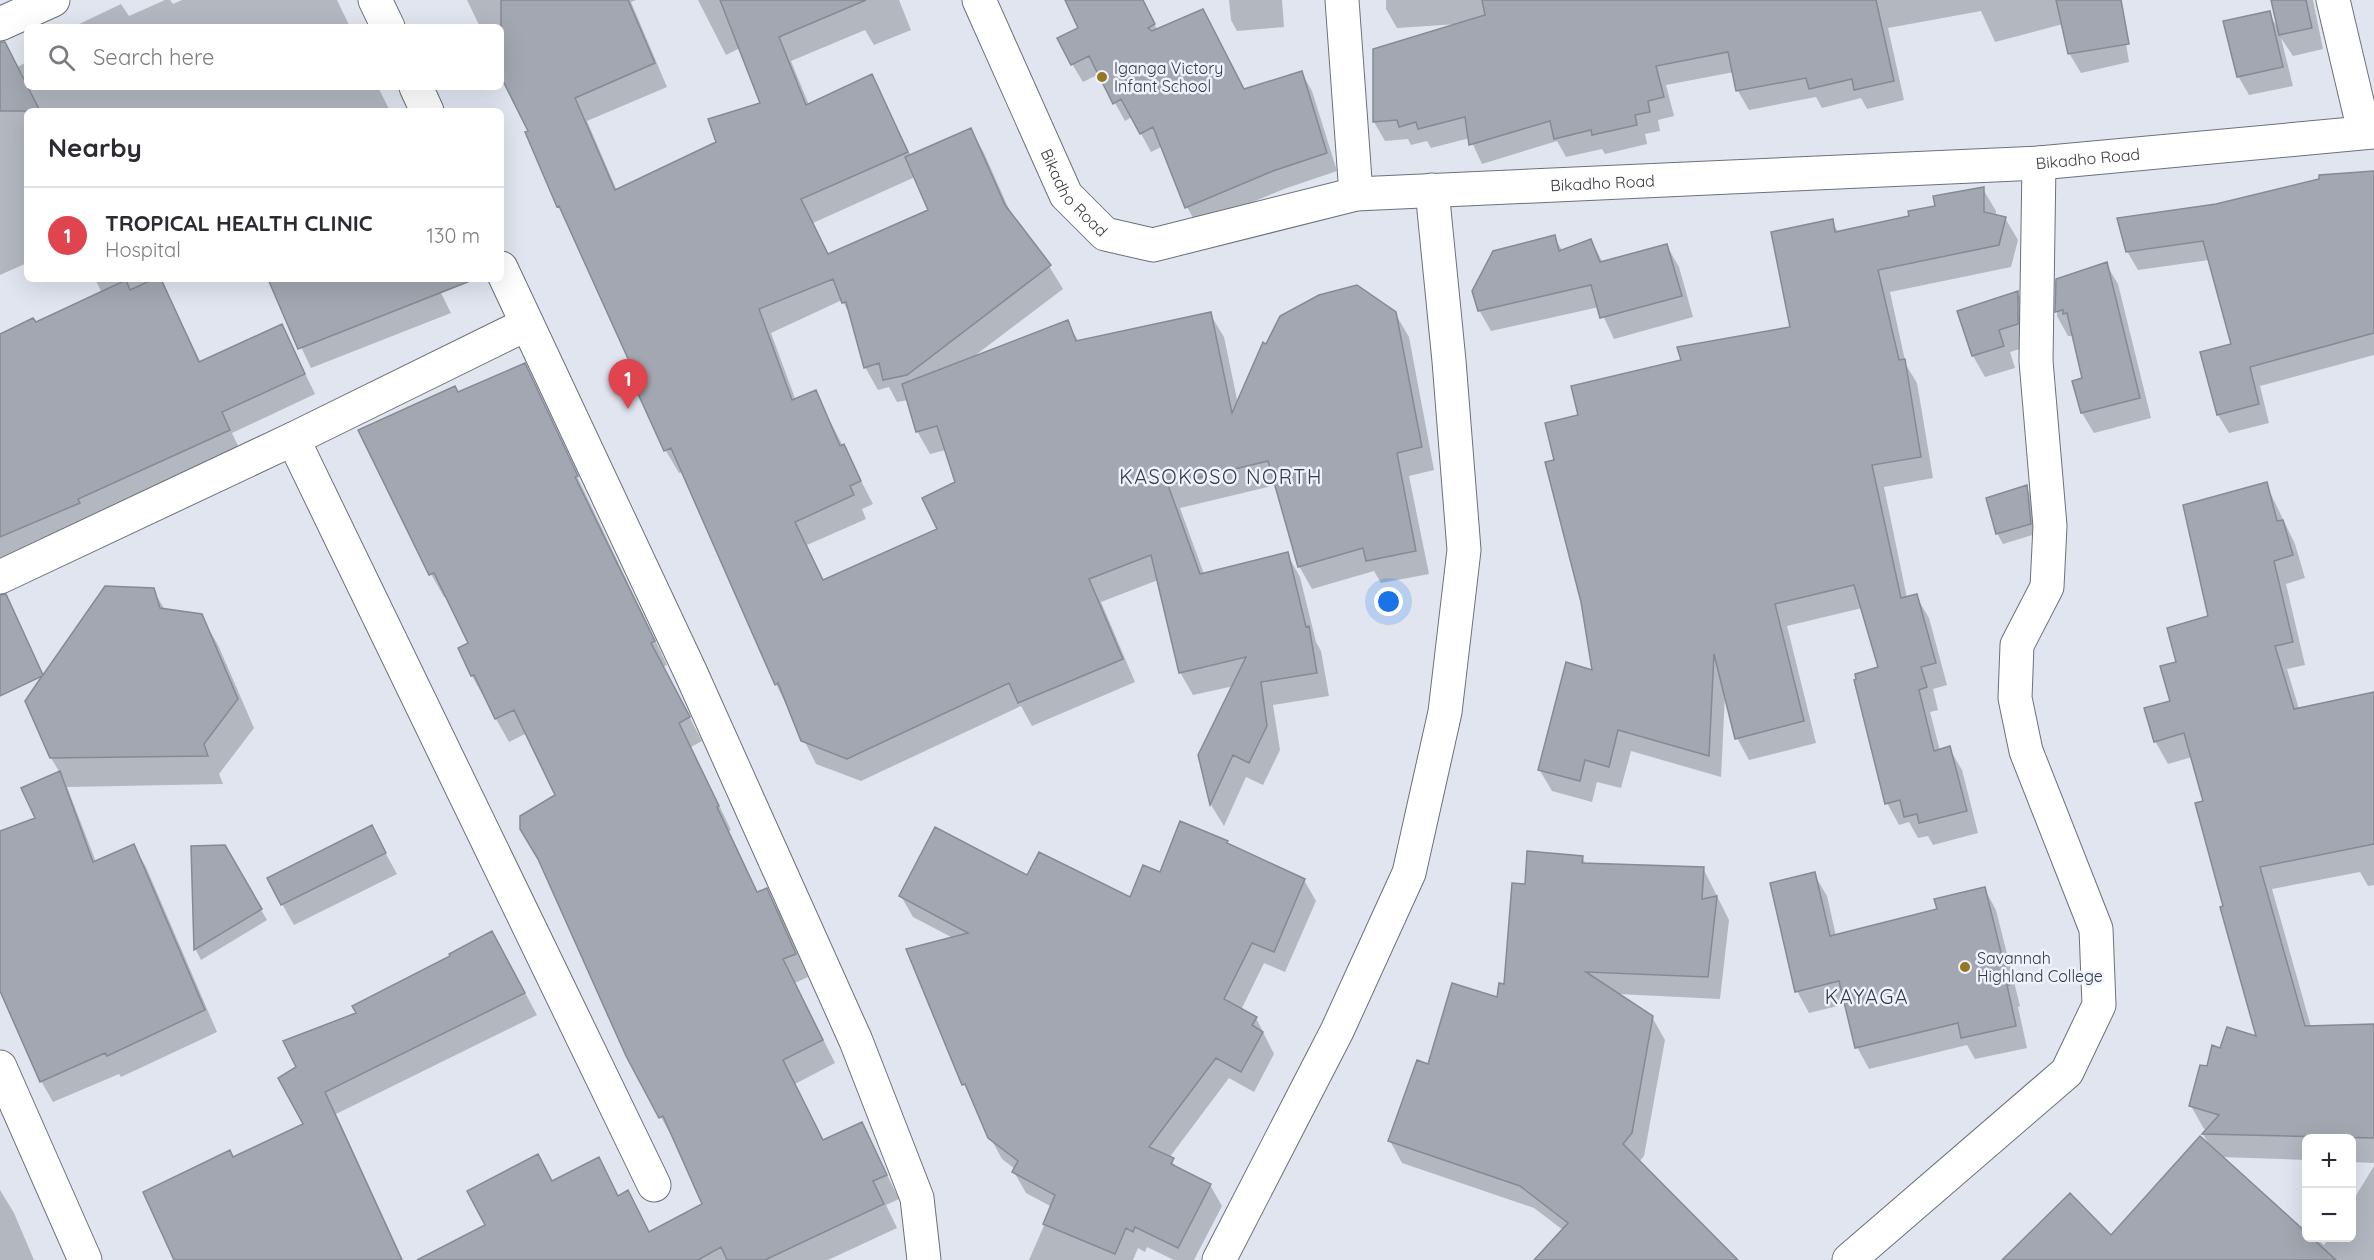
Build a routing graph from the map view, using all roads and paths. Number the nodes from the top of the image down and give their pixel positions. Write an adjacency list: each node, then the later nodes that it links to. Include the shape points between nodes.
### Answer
1 (52, 0): 6 (street)
2 (375, 0): 7 (street)
3 (979, 0): 13 (street, Bikadho Road, via 1066,195 1105,234 1153,245)
4 (1342, 0): 13 (street)
5 (2333, 0): 10 (street)
6 (0, 24)
7 (387, 24)
8 (417, 90): 9 (street)
9 (426, 108)
10 (2369, 131): 11 (street, Bikadho Road)
11 (2039, 163): 12 (street, Bikadho Road); 23 (street, via 2036,361 2050,526 2047,587 2017,645 2015,698 2026,751 2096,929 2099,1005 2067,1072)
12 (1432, 190): 13 (street, Bikadho Road); 22 (street, via 1464,550 1445,712 1408,873 1337,1032)
13 (1356, 194)
14 (504, 274): 15 (street)
15 (527, 324): 16 (street); 21 (street, via 690,671 856,1041 917,1197)
16 (293, 439): 17 (street); 19 (street)
17 (0, 577)
18 (0, 1067): 20 (street)
19 (654, 1185)
20 (85, 1260)
21 (924, 1260)
22 (1219, 1260)
23 (1848, 1260)

